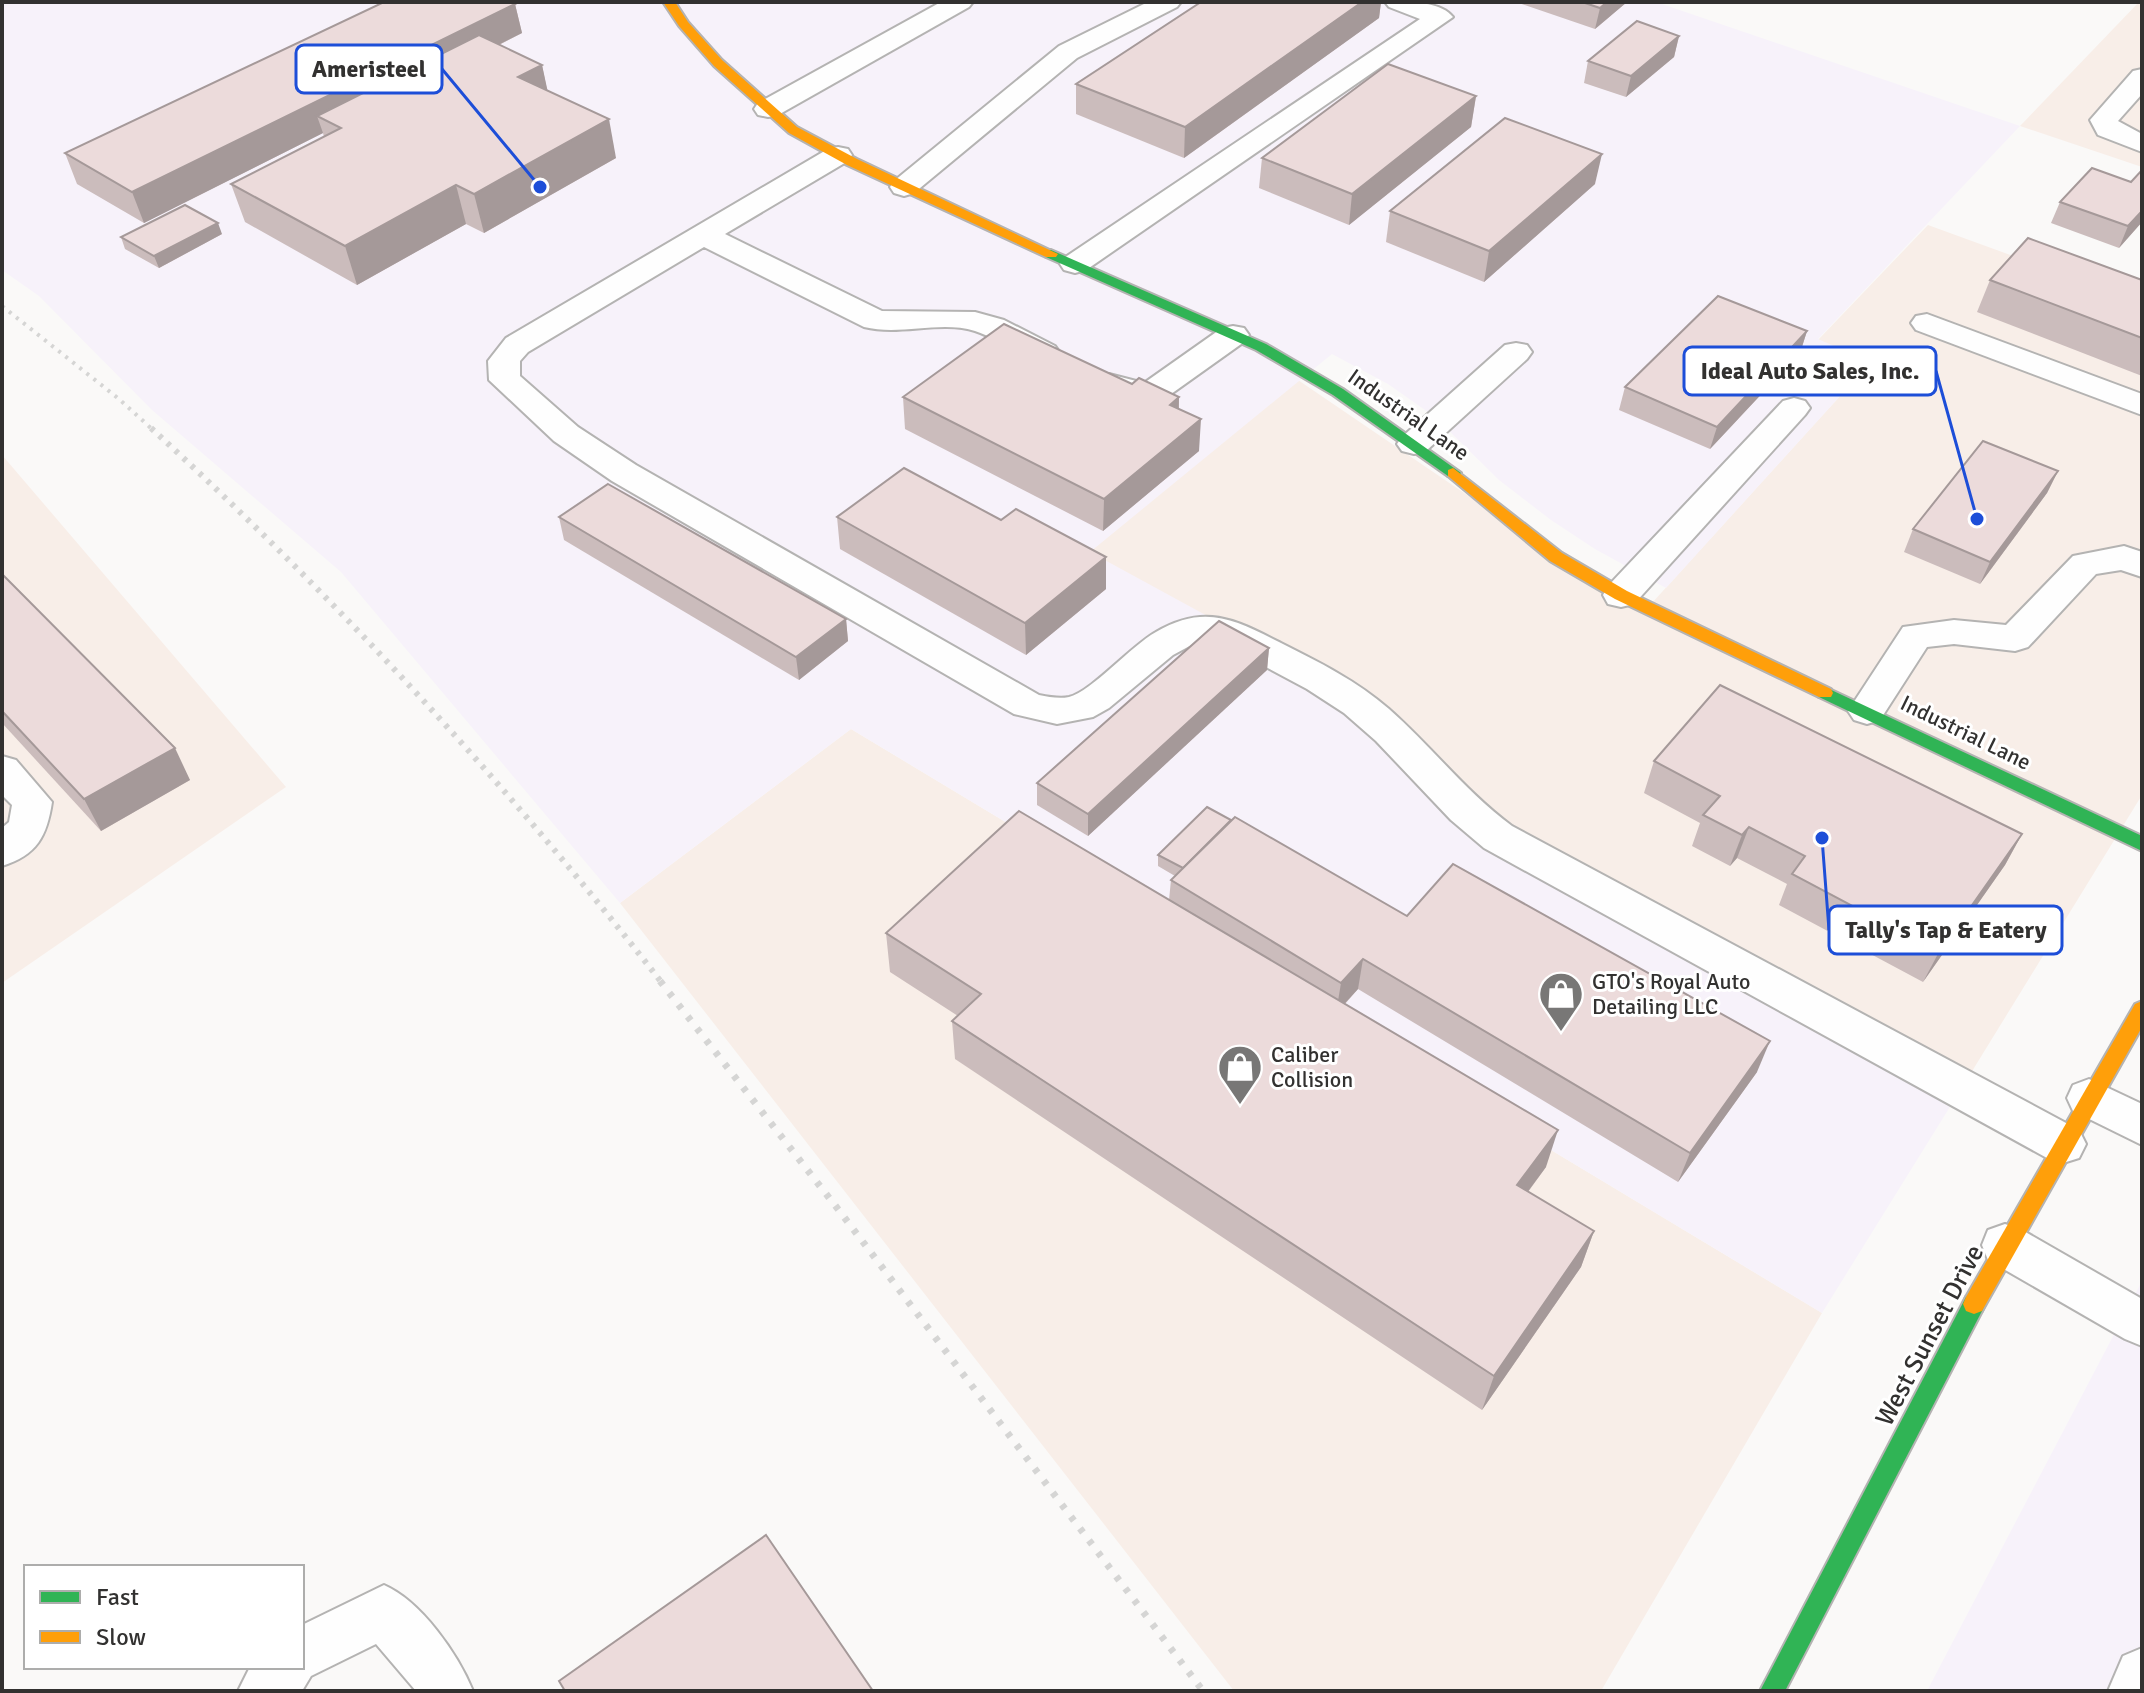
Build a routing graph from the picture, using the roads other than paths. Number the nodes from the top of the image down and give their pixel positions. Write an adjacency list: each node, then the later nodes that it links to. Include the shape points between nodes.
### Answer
1 (669, 2): 6 (street, Industrial Lane, via 718,63)
2 (960, 2): 6 (lane)
3 (1168, 2): 9 (lane, via 1068,52)
4 (1398, 2): 11 (lane, via 1440,17)
5 (2142, 77): 7 (lane, via 2104,120 2108,129)
6 (768, 109): 8 (street, Industrial Lane)
7 (2142, 144)
8 (838, 155): 9 (street, Industrial Lane); 10 (lane)
9 (904, 187): 11 (street, Industrial Lane)
10 (704, 235): 13 (lane, via 875,320 977,321 1137,394 1153,392); 27 (lane, via 517,345 504,357 505,380 566,434 624,473 1027,705 1052,712 1079,709 1175,634 1203,626 1224,629 1335,688 1370,713 1498,837)
11 (1075, 264): 13 (street, Industrial Lane)
12 (1927, 323): 15 (lane)
13 (1233, 335): 17 (street, Industrial Lane, via 1338,392)
14 (1516, 352): 17 (lane)
15 (2142, 405)
16 (1794, 408): 19 (lane)
17 (1414, 444): 19 (street, Industrial Lane, via 1556,557)
18 (2142, 565): 20 (lane, via 2124,558 2085,564 2015,638 1954,632 1916,636)
19 (1621, 595): 20 (street, Industrial Lane)
20 (1867, 711): 22 (street, Industrial Lane)
21 (2, 770): 23 (lane, via 32,802 28,829)
22 (2142, 844)
23 (2, 851)
24 (2142, 1009): 25 (street, West Sunset Drive)
25 (2089, 1098): 26 (lane); 27 (street, West Sunset Drive)
26 (2142, 1126)
27 (2063, 1144): 28 (street, West Sunset Drive)
28 (2005, 1245): 29 (lane); 35 (street, West Sunset Drive)
29 (2142, 1324)
30 (304, 1652): 34 (lane, via 384,1612)
31 (286, 1669): 33 (lane)
32 (2142, 1675): 36 (lane)
33 (265, 1691)
34 (446, 1691)
35 (1772, 1691)
36 (2135, 1691)

